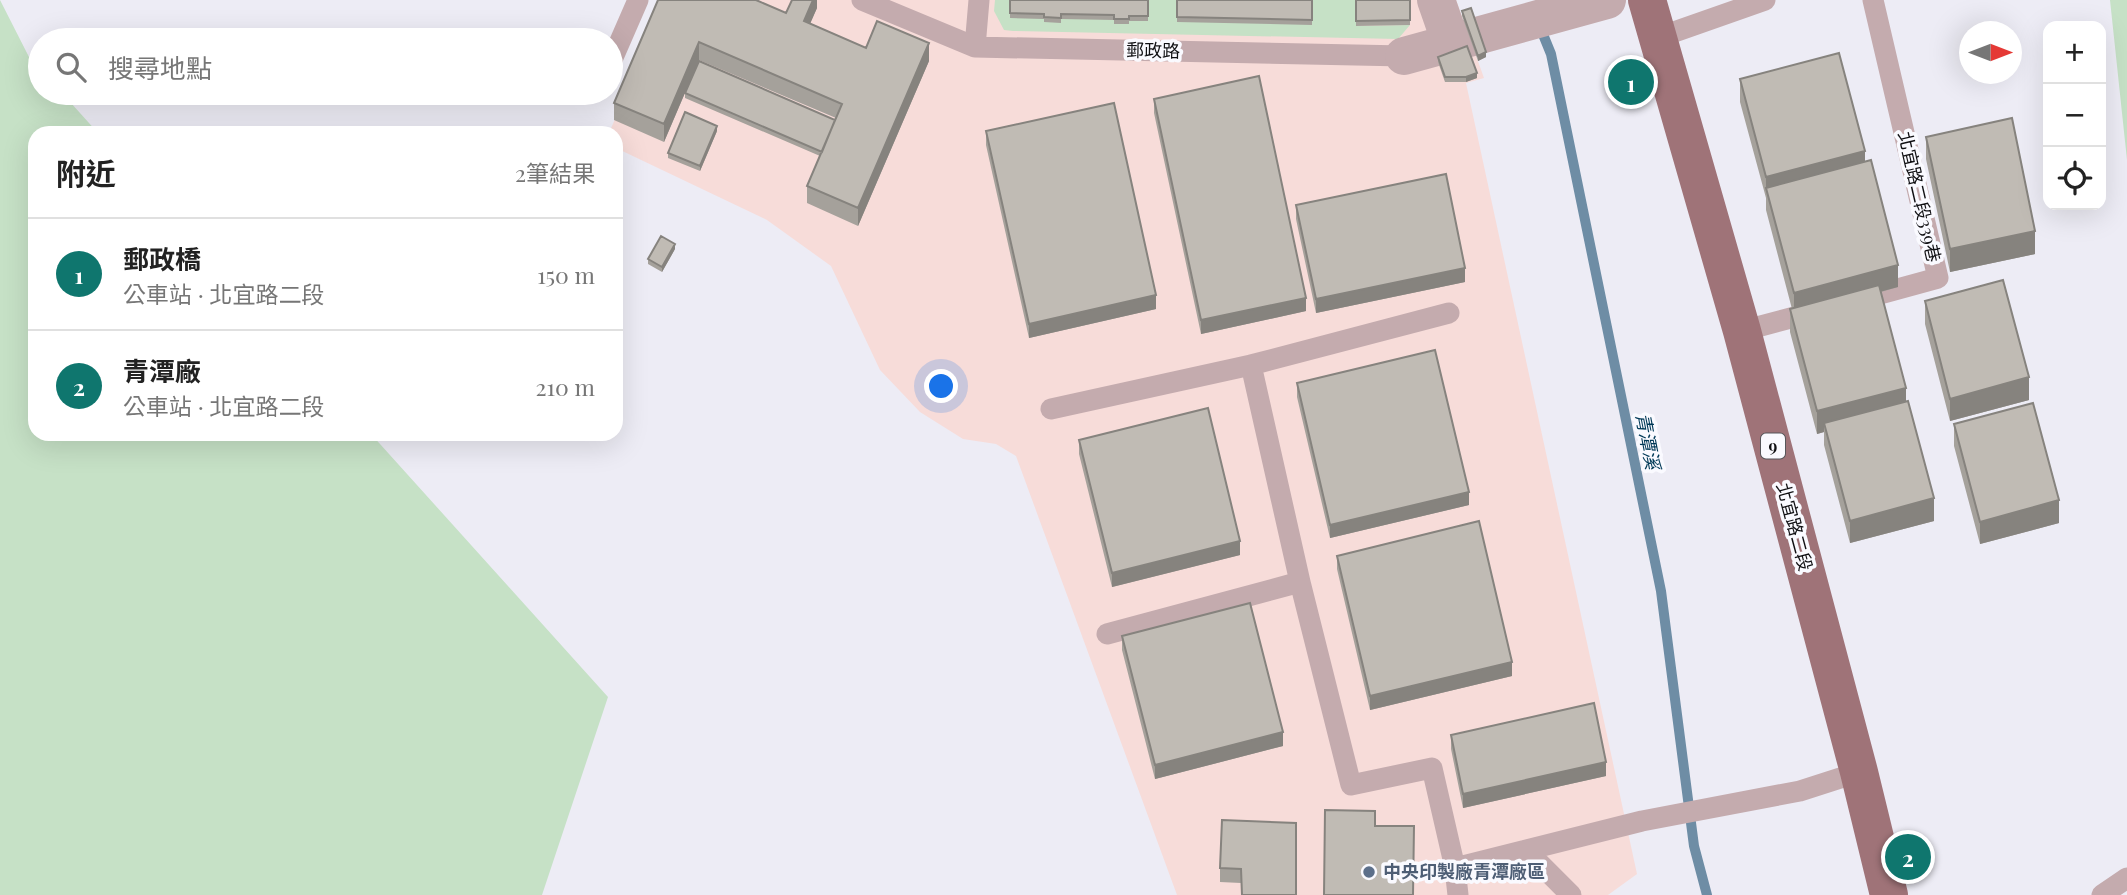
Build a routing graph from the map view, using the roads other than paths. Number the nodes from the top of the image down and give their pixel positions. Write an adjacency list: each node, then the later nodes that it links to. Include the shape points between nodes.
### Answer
1 (638, 0): 9 (lane)
2 (862, 0): 12 (lane, 郵政路)
3 (979, 0): 12 (lane)
4 (1436, 0): 11 (street)
5 (1606, 0): 11 (street, 郵政路)
6 (1647, 0): 10 (main road, 北宜路二段 / 9)
7 (1765, 0): 10 (lane)
8 (1872, 0): 15 (lane, 北宜路二段339巷, via 1938,278)
9 (623, 34)
10 (1657, 38): 15 (main road, 北宜路二段 / 9)
11 (1465, 39): 13 (street, 郵政路)
12 (975, 47): 13 (lane, 郵政路)
13 (1404, 57)
14 (1449, 313): 16 (lane)
15 (1742, 331): 20 (main road, 北宜路二段 / 9)
16 (1251, 365): 17 (lane); 18 (lane)
17 (1051, 409)
18 (1300, 582): 19 (lane); 22 (lane, via 1351,785 1432,768)
19 (1107, 634)
20 (1859, 772): 21 (lane, via 1800,791 1642,821); 26 (main road, 北宜路二段 / 9)
21 (1526, 850): 22 (lane); 25 (lane)
22 (1455, 868): 24 (lane)
23 (2127, 878): 27 (lane)
24 (1458, 895)
25 (1571, 895)
26 (1889, 895)
27 (2102, 895)

